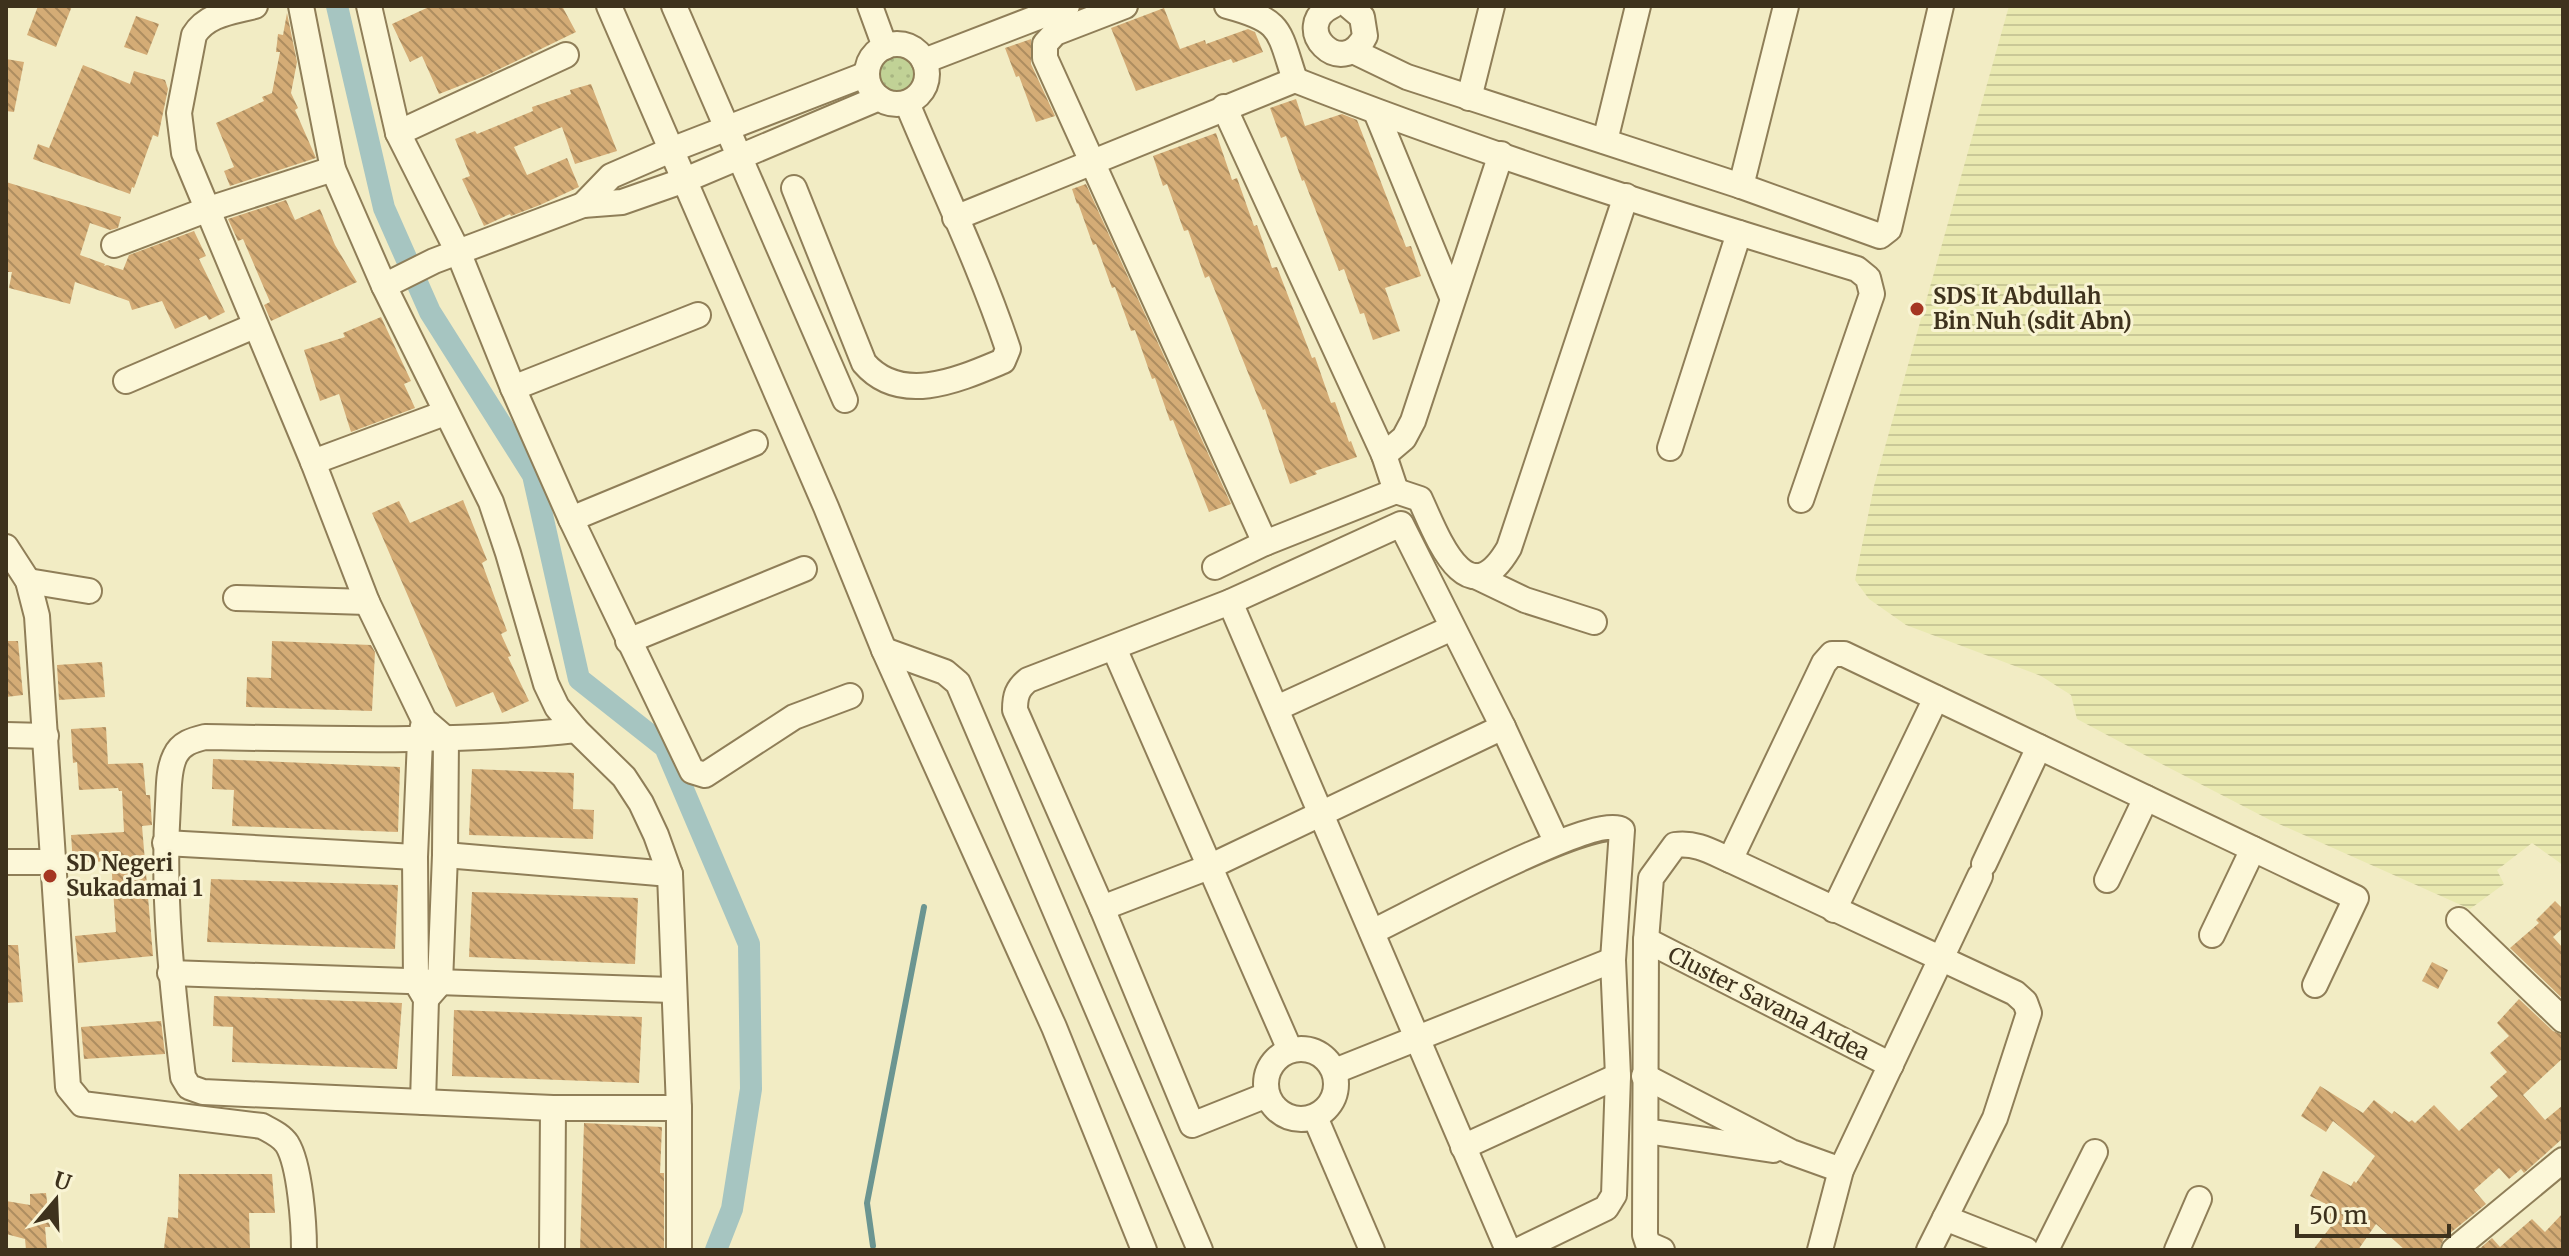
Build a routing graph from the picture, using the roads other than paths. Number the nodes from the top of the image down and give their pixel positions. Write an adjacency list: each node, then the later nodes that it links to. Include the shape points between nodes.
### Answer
1 (255, 6): 39 (street, via 211,18 194,35 179,133)
2 (301, 6): 33 (street)
3 (369, 6): 27 (street)
4 (609, 6): 29 (street)
5 (674, 6): 26 (street)
6 (870, 6): 15 (street)
7 (1067, 6): 18 (street)
8 (1125, 6): 32 (street, via 1055,33 1045,44 1045,58)
9 (1227, 6): 20 (street, via 1254,13 1278,31)
10 (1333, 6): 16 (street, via 1362,17 1365,36); 16 (street, via 1317,23 1319,41 1334,53)
11 (1492, 6): 22 (street)
12 (1638, 6): 28 (street)
13 (1786, 6): 35 (street)
14 (1941, 6): 35 (street, via 1885,234 1872,235)
15 (885, 47): 18 (street, via 910,47); 19 (street, via 870,61)
16 (1353, 51): 22 (street)
17 (566, 55): 27 (street)
18 (924, 61): 23 (street, via 924,89)
19 (867, 74): 21 (street); 26 (street)
20 (1295, 80): 24 (street); 25 (street)
21 (879, 98): 23 (street); 31 (street)
22 (1469, 98): 28 (street)
23 (907, 103): 40 (street)
24 (1224, 107): 32 (street); 54 (street)
25 (1376, 112): 30 (street); 45 (street)
26 (725, 128): 29 (street); 31 (street)
27 (398, 133): 43 (street)
28 (1605, 141): 35 (street)
29 (671, 150): 34 (street); 38 (street, via 611,176)
30 (1501, 154): 37 (street); 45 (street)
31 (741, 158): 34 (street); 50 (street)
32 (1090, 162): 40 (street); 59 (street)
33 (333, 169): 39 (street); 44 (street)
34 (685, 180): 38 (street, via 622,202); 73 (street)
35 (1741, 186)
36 (794, 188): 40 (street, via 864,363 872,373 902,384 923,387 955,381 1003,361 1008,353 986,283)
37 (1626, 196): 41 (street); 63 (street, via 1509,548 1499,565)
38 (583, 205): 43 (street)
39 (206, 210): 42 (street); 47 (street)
40 (955, 218)
41 (1739, 233): 53 (street); 57 (street, via 1857,269 1868,278 1872,294)
42 (114, 245)
43 (459, 254): 44 (street); 49 (street)
44 (390, 283): 51 (street)
45 (1452, 297): 54 (street, via 1413,421 1404,438)
46 (698, 315): 49 (street)
47 (254, 326): 48 (street); 55 (street)
48 (126, 381)
49 (513, 388): 58 (street)
50 (845, 400)
51 (445, 413): 55 (street); 80 (street, via 491,502 546,684)
52 (755, 443): 58 (street)
53 (1670, 448)
54 (1384, 455): 56 (street)
55 (313, 462): 67 (street)
56 (1396, 491): 59 (street); 63 (street, via 1420,499 1447,557)
57 (1801, 500)
58 (571, 519): 71 (street)
59 (1265, 543): 61 (street)
60 (6, 547): 64 (street)
61 (1215, 567)
62 (804, 569): 71 (street)
63 (1475, 576): 69 (street, via 1525,600)
64 (28, 581): 65 (street); 81 (street, via 37,616)
65 (89, 591)
66 (236, 598): 67 (street)
67 (367, 602): 79 (street)
68 (1230, 602): 70 (street, via 1401,524); 72 (street); 76 (street)
69 (1594, 622)
70 (1452, 628): 76 (street); 78 (street)
71 (628, 641): 74 (street, via 698,775 794,717)
72 (1114, 648): 95 (street); 98 (street, via 1028,680 1015,697 1015,710)
73 (884, 650): 133 (street, via 1054,1027); 134 (street, via 945,672 958,683)
74 (850, 696)
75 (1936, 698): 84 (street); 92 (street, via 1844,654 1832,654); 99 (street)
76 (1277, 708): 86 (street)
77 (6, 725): 81 (street)
78 (1503, 727): 86 (street); 87 (street)
79 (422, 730): 83 (street); 88 (street, via 190,741 173,758); 91 (street)
80 (576, 730): 83 (street); 96 (street, via 624,777 641,803)
81 (46, 731): 82 (street); 94 (street)
82 (6, 735)
83 (446, 739): 90 (street)
84 (2039, 747): 85 (street); 105 (street, Cluster Savana Ardea)
85 (2146, 798): 89 (street); 97 (street)
86 (1322, 812): 95 (street); 101 (street)
87 (1556, 841): 101 (street); 104 (street, via 1611,826 1622,830)
88 (165, 843): 91 (street); 106 (street)
89 (2253, 849): 102 (street); 107 (street, via 2356,898)
90 (445, 855): 96 (street); 108 (street)
91 (415, 857): 108 (street)
92 (1730, 860): 99 (street, Cluster Savana Ardea); 103 (street, Cluster Savana Ardea, via 1697,845 1675,845 1651,878)
93 (6, 862): 94 (street)
94 (55, 862): 130 (street, via 68,1087 75,1098 93,1106 262,1126 278,1134 292,1156)
95 (1209, 867): 98 (street); 112 (street)
96 (670, 874): 109 (street)
97 (2107, 880)
98 (1102, 908): 117 (street, via 1192,1125)
99 (1834, 910): 105 (street, Cluster Savana Ardea)
100 (2459, 920): 110 (street)
101 (1372, 932): 111 (street)
102 (2212, 935)
103 (1646, 940): 113 (street, Cluster Savana Ardea); 116 (street, Cluster Savana Ardea)
104 (1613, 960): 111 (street); 115 (street)
105 (1940, 960): 113 (street, Cluster Savana Ardea); 129 (street, Cluster Savana Ardea, via 2015,993 2029,1013 1995,1118)
106 (170, 973): 108 (street); 118 (street, via 183,1077 189,1087 203,1092)
107 (2315, 985)
108 (427, 988): 109 (street); 118 (street)
109 (672, 990): 120 (street)
110 (2563, 1020)
111 (1415, 1037): 114 (street); 123 (street)
112 (1290, 1050): 114 (street, via 1308,1049); 117 (street, via 1274,1060)
113 (1891, 1065): 127 (street, Cluster Savana Ardea)
114 (1335, 1071): 121 (street, via 1336,1089 1329,1106)
115 (1618, 1076): 123 (street); 137 (street, via 1611,1202)
116 (1644, 1076): 122 (street, Cluster Savana Ardea); 124 (street)
117 (1267, 1095): 121 (street, via 1278,1111 1296,1119)
118 (423, 1102): 119 (street)
119 (553, 1108): 120 (street); 131 (street)
120 (679, 1108): 132 (street)
121 (1315, 1117): 135 (street)
122 (1646, 1131): 124 (street); 138 (street, Cluster Savana Ardea, via 1645,1235 1648,1244)
123 (1463, 1147): 136 (street)
124 (1791, 1152): 127 (street)
125 (2095, 1152): 142 (street)
126 (2563, 1160): 144 (street)
127 (1841, 1170): 139 (street, Cluster Savana Ardea)
128 (2199, 1199): 143 (street)
129 (1945, 1218): 140 (street, Cluster Savana Ardea); 141 (street)
130 (304, 1250)
131 (552, 1250)
132 (679, 1250)
133 (1144, 1250)
134 (1200, 1250)
135 (1372, 1250)
136 (1508, 1250)
137 (1519, 1250)
138 (1662, 1250)
139 (1820, 1250)
140 (1929, 1250)
141 (2026, 1250)
142 (2046, 1250)
143 (2177, 1250)
144 (2454, 1250)

